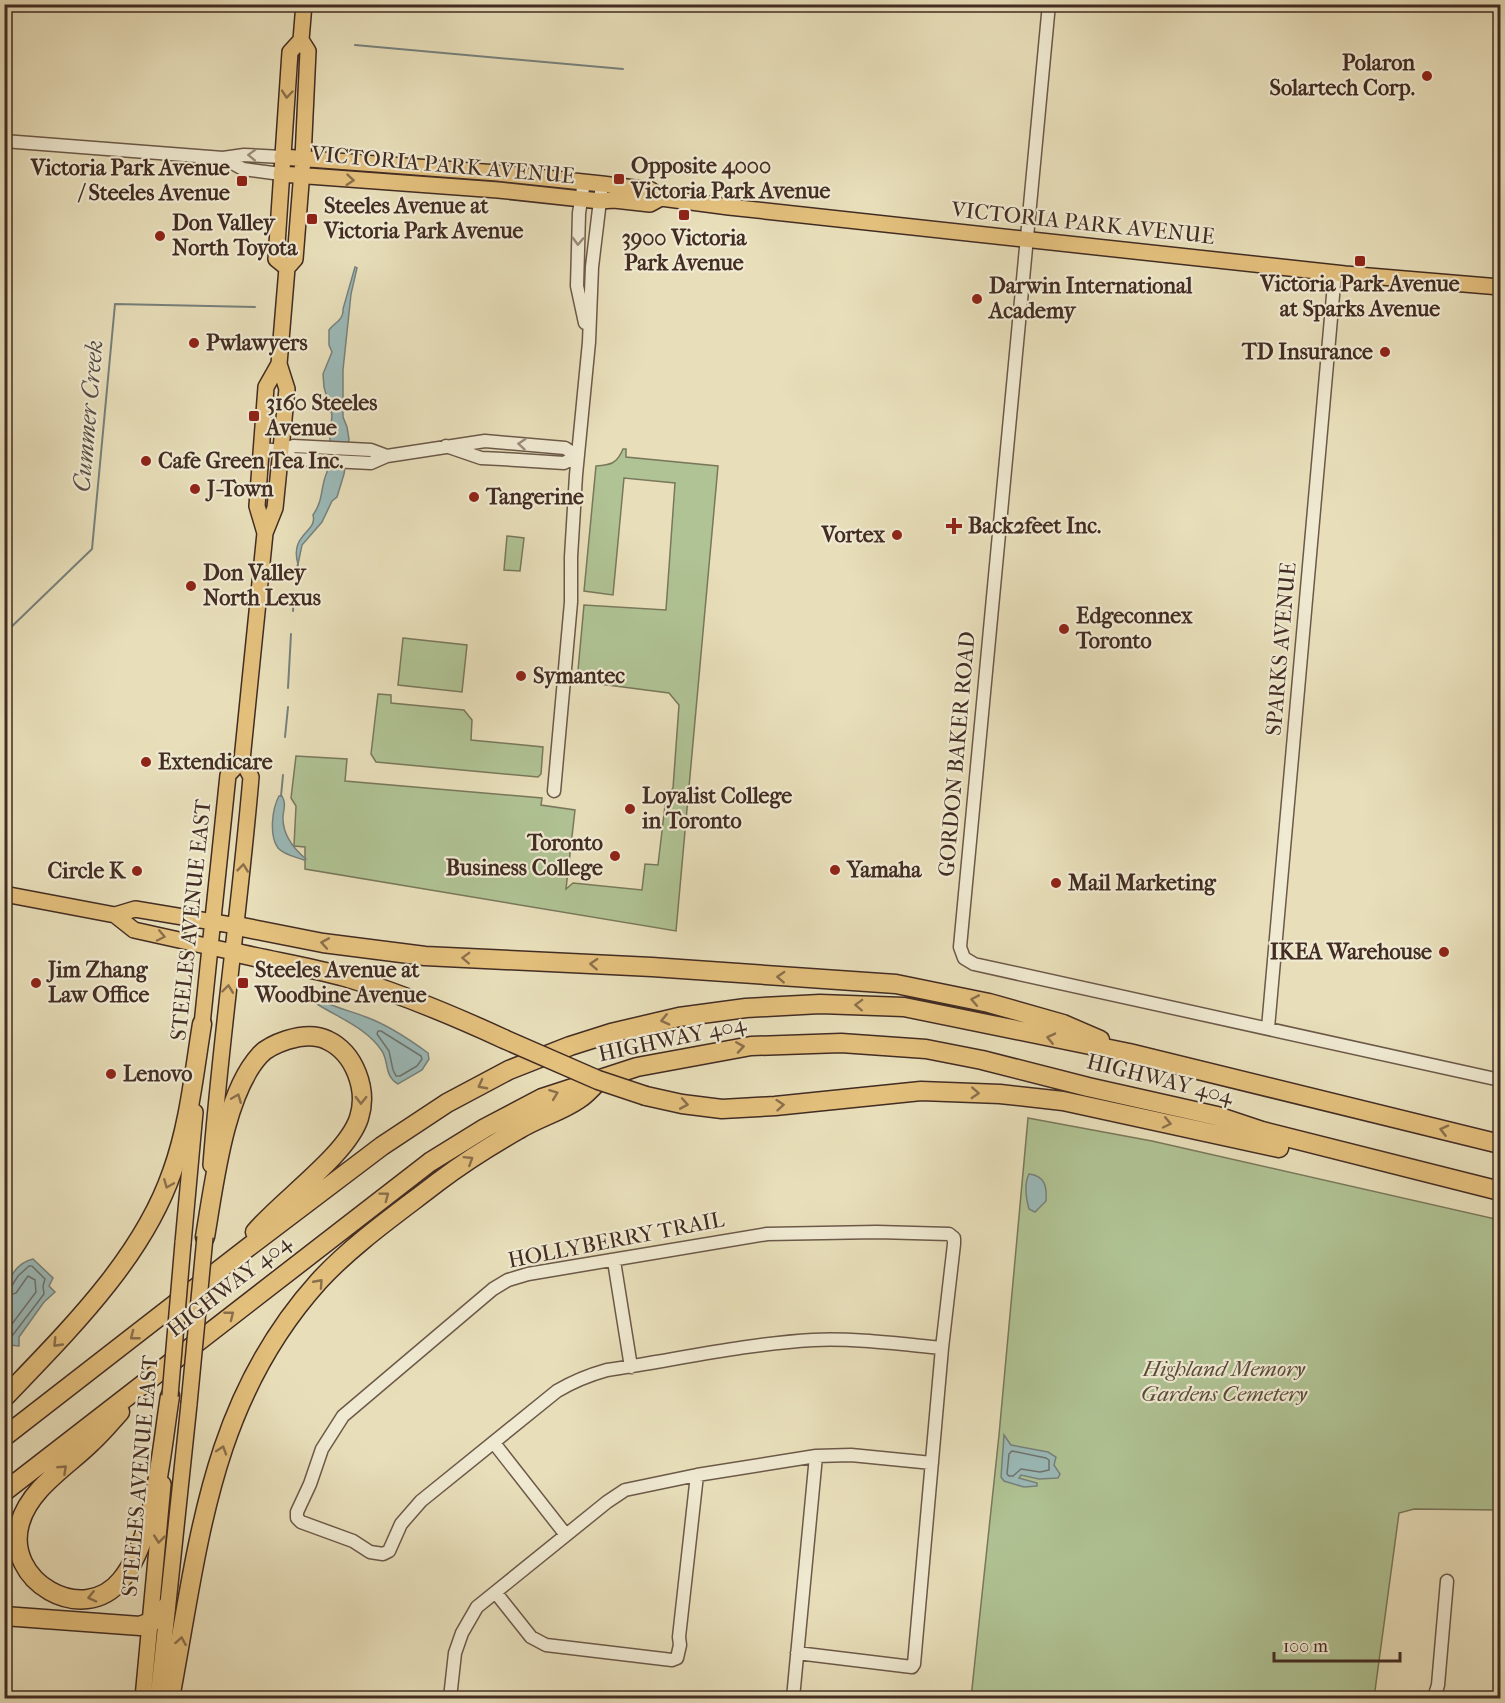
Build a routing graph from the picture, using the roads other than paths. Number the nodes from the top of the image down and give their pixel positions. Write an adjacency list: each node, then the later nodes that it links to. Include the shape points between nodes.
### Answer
1 (304, 4): 3 (main road, STEELES AVENUE EAST)
2 (1049, 4): 15 (street, GORDON BAKER ROAD)
3 (302, 40): 5 (main road, STEELES AVENUE EAST, one-way to 5, via 290,52); 7 (main road, STEELES AVENUE EAST, via 308,51)
4 (4, 141): 6 (street, VICTORIA PARK AVENUE)
5 (282, 157): 6 (street, VICTORIA PARK AVENUE, one-way to 6); 7 (main road, VICTORIA PARK AVENUE); 8 (main road, STEELES AVENUE EAST)
6 (223, 158): 8 (street, VICTORIA PARK AVENUE, via 243,169)
7 (303, 158): 9 (main road, STEELES AVENUE EAST); 10 (main road, VICTORIA PARK AVENUE)
8 (281, 174): 9 (main road, VICTORIA PARK AVENUE); 16 (main road, STEELES AVENUE EAST, via 276,259)
9 (302, 176): 13 (main road, VICTORIA PARK AVENUE, one-way to 13); 16 (main road, STEELES AVENUE EAST, via 295,259)
10 (584, 183): 11 (main road, VICTORIA PARK AVENUE); 13 (street)
11 (602, 184): 12 (main road, VICTORIA PARK AVENUE, via 651,190); 14 (street)
12 (661, 198): 14 (main road, VICTORIA PARK AVENUE, via 650,204); 15 (main road, VICTORIA PARK AVENUE)
13 (581, 199): 14 (main road, VICTORIA PARK AVENUE); 19 (street, one-way to 19, via 577,286)
14 (600, 201): 19 (street, via 592,267)
15 (1026, 240): 17 (main road, VICTORIA PARK AVENUE); 34 (street, GORDON BAKER ROAD, via 960,946 964,958 974,964)
16 (287, 268): 20 (main road, STEELES AVENUE EAST)
17 (1335, 273): 18 (main road, VICTORIA PARK AVENUE); 34 (street, SPARKS AVENUE)
18 (1500, 287)
19 (590, 342): 23 (street)
20 (279, 364): 21 (main road, STEELES AVENUE EAST, via 266,387); 22 (main road, STEELES AVENUE EAST, via 287,389)
21 (262, 449): 22 (street); 24 (main road, STEELES AVENUE EAST, via 257,506)
22 (281, 451): 23 (street, via 293,446 322,454 354,456 371,450 387,456 484,441 565,448); 24 (main road, STEELES AVENUE EAST, via 275,508)
23 (577, 456): 26 (street, via 570,613)
24 (265, 533): 25 (main road, STEELES AVENUE EAST)
25 (242, 760): 29 (main road, STEELES AVENUE EAST, via 228,775); 30 (main road, STEELES AVENUE EAST, one-way to 25, via 251,777)
26 (554, 791)
27 (4, 894): 28 (main road)
28 (115, 915): 29 (main road, via 135,909); 31 (main road, one-way to 31, via 134,930)
29 (213, 922): 30 (main road); 31 (main road, STEELES AVENUE EAST)
30 (237, 926): 32 (main road, STEELES AVENUE EAST); 35 (highway, one-way to 30, via 1063,1024 989,1003 896,984 425,956 323,943)
31 (210, 947): 32 (main road); 33 (main road, STEELES AVENUE EAST)
32 (233, 952): 39 (highway, one-way to 39, bridge, via 343,976 392,992 598,1080 682,1104 722,1109 775,1106 921,1090 999,1094 1063,1101 1312,1156); 41 (main road, STEELES AVENUE EAST, one-way to 32)
33 (202, 1024): 47 (main road, STEELES AVENUE EAST, bridge); 48 (highway, one-way to 48, via 182,1139 160,1204 114,1274 71,1328)
34 (1268, 1028): 37 (street, GORDON BAKER ROAD)
35 (1129, 1053): 38 (highway, HIGHWAY 404, one-way to 35); 43 (highway, HIGHWAY 404, one-way to 43, via 904,1007 820,1004 679,1017 570,1046 509,1070 447,1103 382,1146)
36 (601, 1078): 39 (highway, HIGHWAY 404, one-way to 39, via 637,1067 751,1046 841,1043 926,1049 1217,1116); 46 (highway, HIGHWAY 404, one-way to 36, via 430,1162 542,1098); 64 (highway, one-way to 36, via 207,1502 221,1453 250,1379 283,1327 334,1267 423,1194 519,1129 580,1099)
37 (1500, 1080)
38 (1500, 1144)
39 (1348, 1153): 40 (highway, HIGHWAY 404)
40 (1500, 1191)
41 (205, 1237): 43 (highway, one-way to 43, via 225,1128 250,1067 262,1053 302,1035 327,1040 345,1053 359,1077 363,1101 359,1119 346,1142 267,1218); 58 (main road, STEELES AVENUE EAST, bridge)
42 (614, 1260): 44 (street, HOLLYBERRY TRAIL, via 767,1234 949,1234 954,1244); 45 (street); 50 (street, HOLLYBERRY TRAIL, via 523,1275 493,1289 339,1421 321,1452 297,1518 382,1554 389,1551 401,1524 421,1501)
43 (229, 1262): 49 (highway, HIGHWAY 404, one-way to 49)
44 (942, 1348): 45 (street, HOLLYBERRY TRAIL, via 815,1340); 52 (street, HOLLYBERRY TRAIL)
45 (631, 1367): 50 (street, HOLLYBERRY TRAIL, via 575,1380 557,1390)
46 (151, 1377): 47 (highway, one-way to 46, via 152,1501 134,1564 119,1583 102,1595 82,1599 50,1593 24,1565 17,1546 19,1523 39,1491 93,1442); 54 (highway, HIGHWAY 404)
47 (170, 1396): 60 (main road, STEELES AVENUE EAST, one-way to 60)
48 (4, 1398)
49 (4, 1437)
50 (494, 1443): 55 (street)
51 (816, 1456): 52 (street, via 851,1455); 53 (street); 61 (street)
52 (932, 1463): 61 (street, HOLLYBERRY TRAIL, via 912,1667)
53 (696, 1475): 55 (street, via 625,1490); 57 (street, via 677,1658 546,1645 531,1637)
54 (4, 1492)
55 (566, 1535): 57 (street)
56 (1447, 1581): 67 (street)
57 (496, 1593): 65 (street, via 477,1607 462,1633 455,1653)
58 (166, 1607): 60 (highway); 63 (main road, STEELES AVENUE EAST)
59 (4, 1616): 60 (highway, via 140,1626)
60 (150, 1623): 62 (main road, STEELES AVENUE EAST)
61 (797, 1653): 66 (street)
62 (143, 1698)
63 (158, 1698)
64 (170, 1698)
65 (450, 1698)
66 (793, 1698)
67 (1434, 1698)

